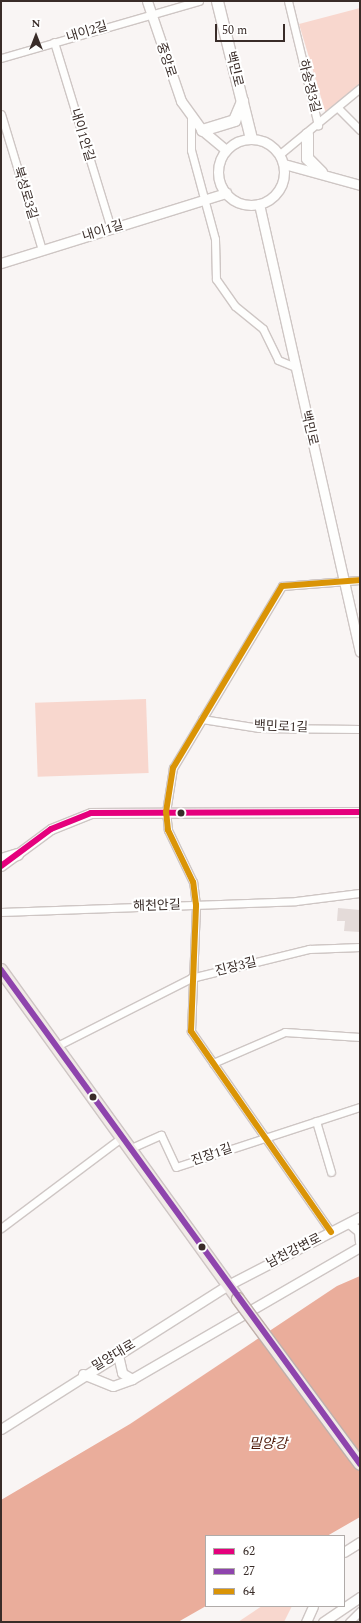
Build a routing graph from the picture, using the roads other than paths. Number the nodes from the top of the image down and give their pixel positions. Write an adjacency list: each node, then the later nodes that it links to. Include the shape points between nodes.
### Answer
1 (147, 1): 5 (street, 중앙로)
2 (199, 1): 5 (street, 내이2길)
3 (217, 1): 9 (main road, 백민로)
4 (288, 1): 13 (street, 하송정3길)
5 (151, 13): 6 (street, 내이2길); 12 (street, 중앙로, via 175,88)
6 (54, 42): 7 (street, 내이2길); 26 (street, 내이1안길)
7 (1, 58)
8 (360, 88): 10 (street, 하송정3길)
9 (242, 101): 14 (main road, via 234,120); 17 (main road, 백민로)
10 (338, 108): 13 (street, 하송정3길); 15 (street)
11 (1, 114): 27 (street, 북성로3길)
12 (191, 117): 14 (street, 중앙로); 24 (street, 중앙로, via 191,150)
13 (318, 125): 16 (street, 하송정3길)
14 (202, 130): 18 (street, 중앙로)
15 (360, 130)
16 (307, 134): 19 (street, 하송정3길); 21 (main road, via 307,158)
17 (251, 138): 18 (street, via 240,140); 19 (street, via 272,145)
18 (226, 150): 23 (street, via 218,174)
19 (280, 154): 20 (street)
20 (284, 164): 21 (street); 25 (street, via 282,187 275,196)
21 (321, 172): 22 (street)
22 (360, 185)
23 (226, 193): 24 (street, 내이1길); 25 (street, via 244,204)
24 (206, 199): 26 (street, 내이1길); 29 (street, via 215,239 216,279 235,306 263,329 278,360)
25 (260, 204): 29 (street, 백민로)
26 (111, 229): 27 (street, 내이1길)
27 (42, 250): 28 (street, 내이1길)
28 (1, 262)
29 (295, 366): 31 (street, 백민로)
30 (360, 580): 31 (street)
31 (344, 581): 32 (street, 백민로); 33 (street, via 282,586)
32 (360, 652)
33 (202, 719): 34 (street, 백민로1길, via 259,728); 35 (street, via 173,768)
34 (360, 729)
35 (166, 812): 36 (street); 37 (street, via 91,813 51,829); 41 (street, via 168,830 193,882)
36 (360, 812)
37 (17, 854): 38 (main road); 39 (street)
38 (1, 859)
39 (1, 866)
40 (360, 893): 41 (street, 해천안길, via 296,901)
41 (196, 905): 42 (street, 해천안길); 45 (street)
42 (1, 912)
43 (360, 947): 45 (street, 진장3길, via 309,949)
44 (1, 970): 47 (main road)
45 (191, 978): 47 (street, 진장3길); 48 (street, via 192,1030)
46 (360, 1037): 48 (street, via 284,1032)
47 (55, 1047): 52 (main road)
48 (214, 1062): 51 (street)
49 (360, 1107): 50 (street, 진장1길)
50 (316, 1121): 51 (street, 진장1길); 54 (street)
51 (265, 1137): 53 (street, 진장1길, via 176,1167 161,1135); 58 (street)
52 (121, 1138): 53 (main road); 57 (street)
53 (129, 1149): 61 (main road)
54 (331, 1172)
55 (360, 1217): 56 (street, 남천강변로)
56 (349, 1223): 58 (street, 남천강변로); 59 (street, via 359,1232)
57 (1, 1228)
58 (331, 1232): 61 (street, 남천강변로)
59 (360, 1242)
60 (360, 1247): 64 (street)
61 (228, 1285): 62 (street, 밀양대로); 66 (main road, bridge)
62 (118, 1355): 63 (street, 밀양대로); 64 (street, via 122,1373)
63 (83, 1374): 64 (street, via 113,1386); 65 (street, 밀양대로)
64 (132, 1379)
65 (1, 1428)
66 (360, 1464)
67 (360, 1542): 68 (street)
68 (345, 1551)
69 (345, 1598): 70 (street)
70 (357, 1599): 74 (street)
71 (313, 1607): 73 (street)
72 (360, 1610): 75 (street)
73 (306, 1622)
74 (323, 1622)
75 (349, 1622)

